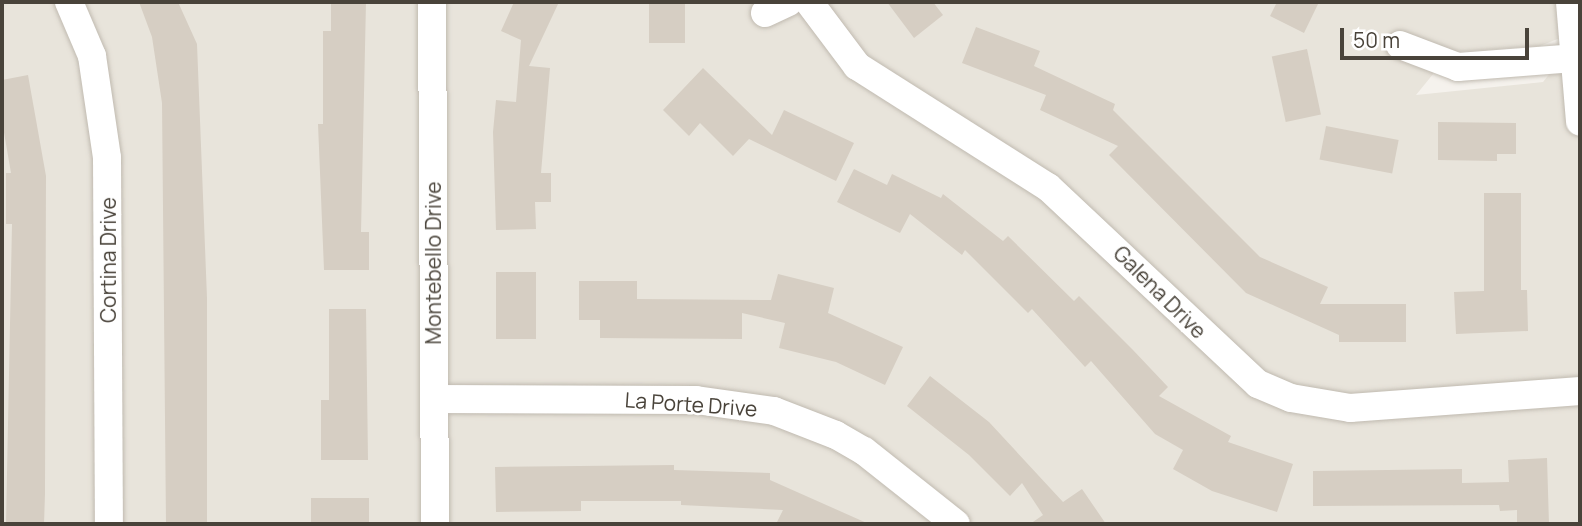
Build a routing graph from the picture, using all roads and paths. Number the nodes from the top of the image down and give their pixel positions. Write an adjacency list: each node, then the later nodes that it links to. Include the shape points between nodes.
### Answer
1 (69, 2): 10 (street, Cortina Drive, via 92,56 107,158)
2 (432, 2): 9 (street, Montebello Drive)
3 (809, 2): 8 (street, Galena Drive, via 857,66 1048,187 1258,384 1318,405 1350,408)
4 (1570, 2): 6 (street)
5 (1400, 45): 6 (street, via 1458,67)
6 (1574, 58): 7 (street)
7 (1580, 122)
8 (1580, 391)
9 (434, 398): 11 (street, Montebello Drive); 12 (street, La Porte Drive, via 685,399 774,411 864,451)
10 (109, 524)
11 (435, 524)
12 (956, 524)

